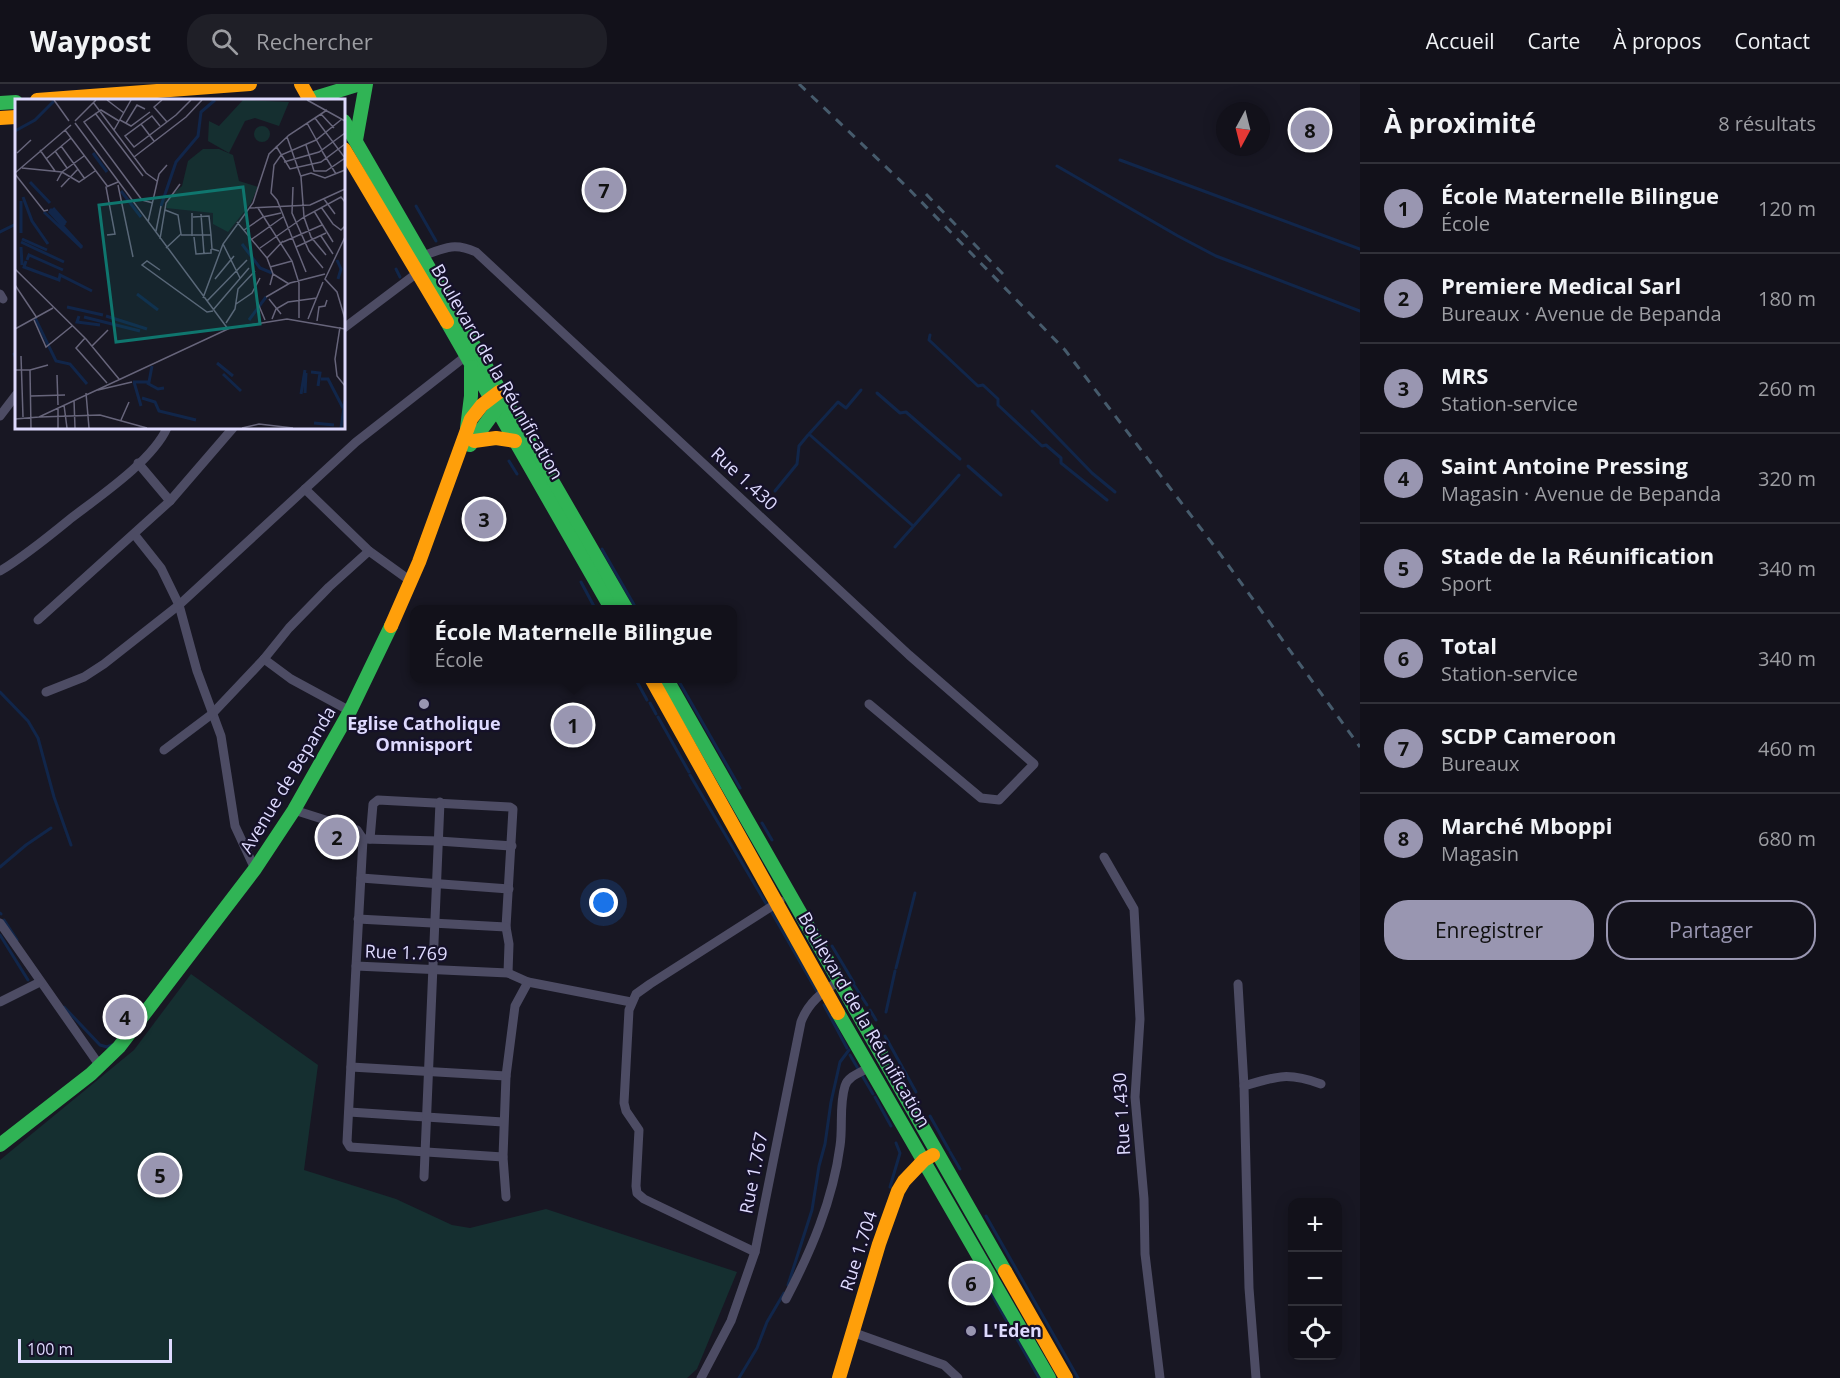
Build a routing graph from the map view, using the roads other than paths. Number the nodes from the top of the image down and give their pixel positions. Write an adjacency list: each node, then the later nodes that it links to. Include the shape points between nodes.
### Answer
1 (250, 84): 6 (main road)
2 (301, 84): 8 (main road)
3 (360, 84): 5 (main road)
4 (366, 84): 15 (main road)
5 (327, 93): 9 (main road)
6 (117, 98): 7 (main road)
7 (76, 99)
8 (309, 99)
9 (312, 99)
10 (15, 102): 11 (main road)
11 (0, 103)
12 (15, 117): 13 (main road)
13 (0, 118)
14 (345, 123): 15 (main road)
15 (356, 140): 17 (main road)
16 (345, 152): 17 (main road, Boulevard de la Réunification)
17 (423, 264): 18 (street, Rue 1.430); 19 (main road, Boulevard de la Réunification); 21 (main road); 44 (street, Rue 1.430, via 450,246 476,252 909,655 1034,764 999,800 981,798)
18 (345, 327)
19 (468, 360): 21 (main road, Boulevard de la Réunification); 23 (main road, via 471,396); 30 (street, via 364,435)
20 (15, 396): 22 (street)
21 (498, 399): 23 (main road, Avenue de Bepanda, via 476,411); 26 (main road, Avenue de Bepanda); 27 (main road, Boulevard de la Réunification); 38 (main road)
22 (0, 416)
23 (467, 428): 28 (main road, Avenue de Bepanda)
24 (166, 429): 29 (street)
25 (232, 429): 31 (street)
26 (474, 441): 27 (main road); 28 (main road, Avenue de Bepanda)
27 (515, 441): 37 (main road, Boulevard de la Réunification)
28 (457, 460): 35 (main road, Avenue de Bepanda)
29 (138, 463): 31 (street); 34 (street)
30 (305, 489): 33 (street); 36 (street)
31 (170, 501): 32 (street)
32 (134, 534): 36 (street, via 161,568); 39 (street)
33 (369, 551): 35 (street); 40 (street, via 289,628)
34 (0, 571)
35 (412, 582): 45 (main road, Avenue de Bepanda)
36 (179, 605): 43 (street, via 104,664 84,677); 46 (street)
37 (610, 605)
38 (625, 605)
39 (38, 620)
40 (264, 660): 45 (street); 46 (street)
41 (654, 683): 59 (main road, Boulevard de la Réunification)
42 (669, 683): 58 (main road)
43 (46, 692)
44 (869, 704)
45 (350, 711): 49 (main road, Avenue de Bepanda)
46 (212, 714): 47 (street); 54 (street, via 223,748 235,826)
47 (164, 750)
48 (440, 802): 50 (street, via 375,801); 51 (street); 52 (street, via 510,807)
49 (294, 810): 50 (street, via 357,830); 54 (main road, Avenue de Bepanda)
50 (366, 839): 51 (street); 55 (street)
51 (438, 841): 52 (street); 56 (street)
52 (512, 846): 57 (street)
53 (1104, 857): 99 (street, Rue 1.430, via 1134,909 1140,1019 1135,1097 1145,1261)
54 (255, 869): 74 (main road, Avenue de Bepanda, via 119,1047)
55 (361, 878): 56 (street); 60 (street)
56 (437, 883): 57 (street); 62 (street)
57 (509, 889): 63 (street)
58 (790, 895): 59 (street); 67 (main road)
59 (776, 903): 71 (main road, Boulevard de la Réunification); 73 (street, via 650,984)
60 (358, 919): 62 (street); 64 (street)
61 (0, 923): 68 (street)
62 (436, 923): 63 (street); 65 (street)
63 (506, 927): 66 (street)
64 (356, 966): 65 (street, Rue 1.769); 75 (street, Rue 1.769)
65 (434, 969): 66 (street, Rue 1.769); 77 (street)
66 (508, 973): 69 (street, Rue 1.769)
67 (839, 981): 71 (street, Rue 1.767); 86 (main road)
68 (40, 982): 72 (street); 74 (street)
69 (528, 982): 73 (street, Rue 1.769); 78 (street, via 515,1006)
70 (1238, 984): 80 (street)
71 (825, 990): 76 (main road, Boulevard de la Réunification); 91 (street, Rue 1.767, via 808,1006 801,1022)
72 (0, 1002)
73 (631, 1002): 91 (street, via 624,1094 626,1111 639,1130 637,1193)
74 (100, 1066): 84 (main road, Avenue de Bepanda)
75 (351, 1067): 77 (street); 81 (street, Rue 1.769)
76 (870, 1067): 88 (main road, Boulevard de la Réunification); 92 (street, via 845,1084 840,1147 827,1201 819,1228)
77 (429, 1071): 78 (street); 82 (street)
78 (506, 1076): 83 (street)
79 (1321, 1084): 80 (street, via 1289,1075)
80 (1244, 1086): 100 (street, via 1249,1288)
81 (349, 1112): 82 (street); 85 (street, Rue 1.769, via 350,1147)
82 (427, 1116): 83 (street); 85 (street)
83 (503, 1122): 87 (street)
84 (0, 1145)
85 (425, 1152): 87 (street); 89 (street)
86 (939, 1152): 88 (main road, Rue 1.704); 98 (main road)
87 (502, 1157): 90 (street)
88 (924, 1160): 93 (main road, Rue 1.704, via 898,1191); 97 (main road, Boulevard de la Réunification)
89 (424, 1177)
90 (506, 1197)
91 (755, 1252): 94 (street, Rue 1.767, via 731,1321)
92 (786, 1299)
93 (852, 1332): 95 (main road, Rue 1.704); 96 (street, via 944,1365)
94 (701, 1378)
95 (839, 1378)
96 (958, 1378)
97 (1049, 1378)
98 (1066, 1378)
99 (1160, 1378)
100 (1256, 1378)

